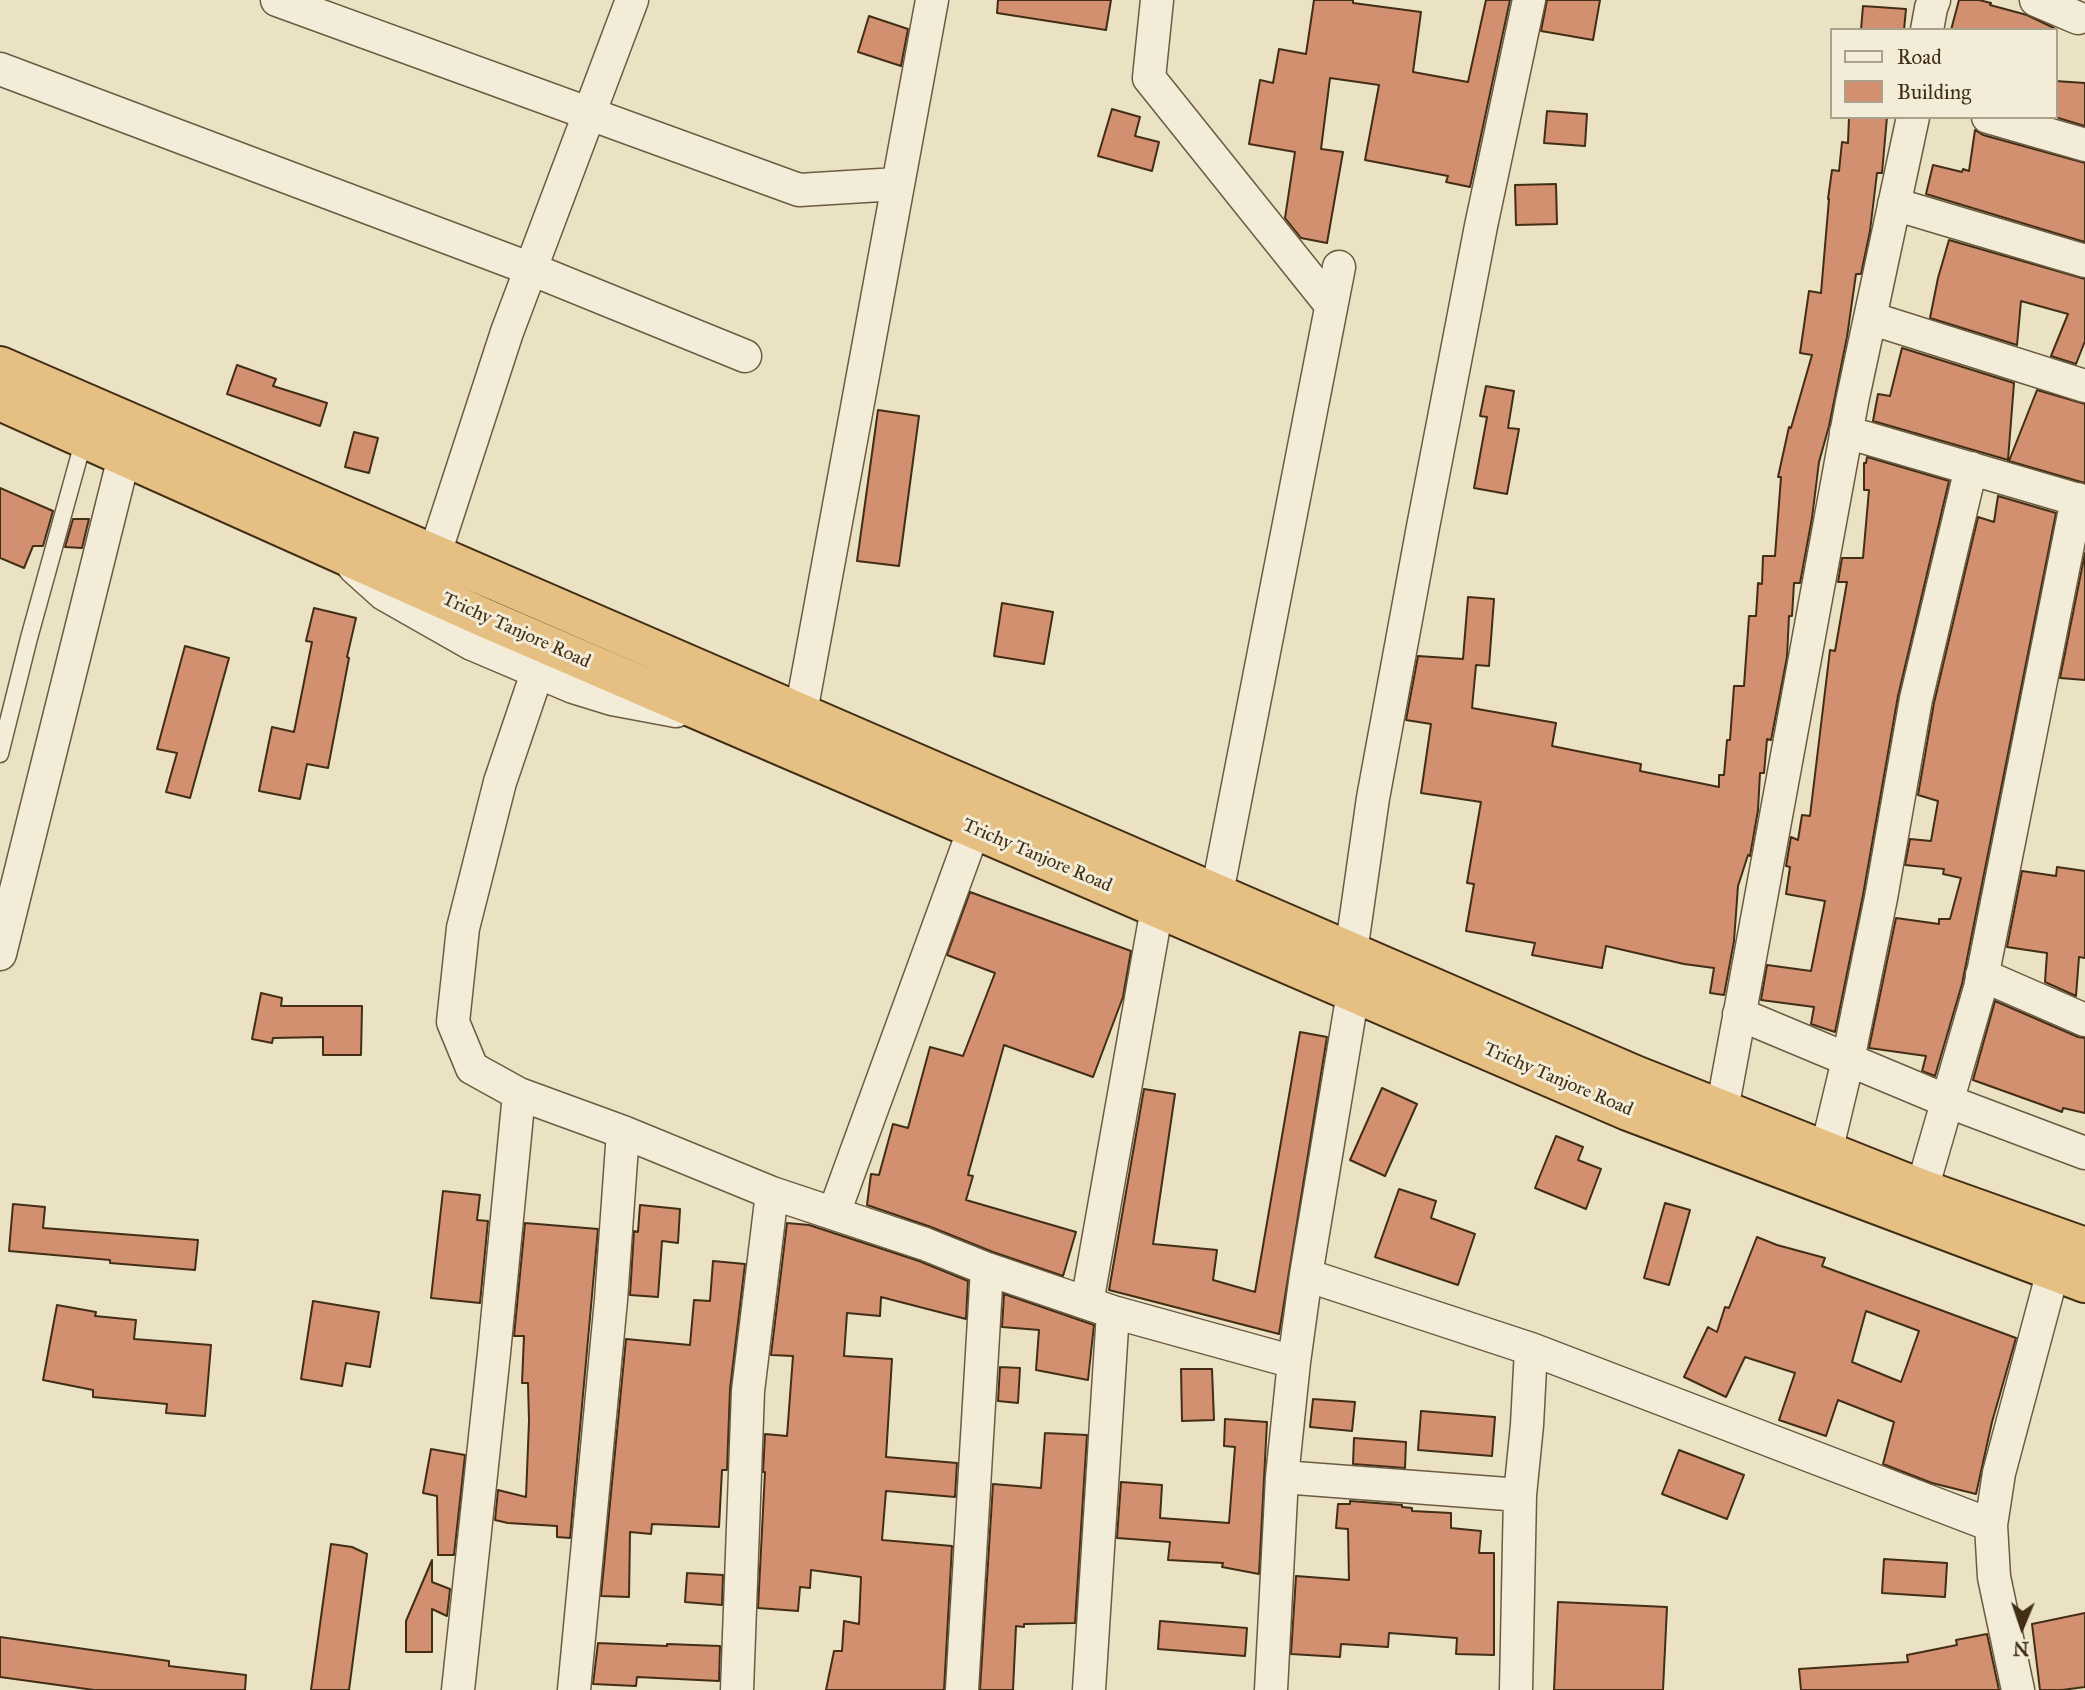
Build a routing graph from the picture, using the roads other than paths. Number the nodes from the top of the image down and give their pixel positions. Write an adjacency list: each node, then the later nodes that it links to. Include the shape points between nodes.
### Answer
1 (277, 0): 11 (street)
2 (632, 0): 11 (street)
3 (932, 0): 15 (street)
4 (1157, 0): 20 (street, via 1149,78)
5 (1529, 0): 40 (street, via 1423,527)
6 (1934, 0): 9 (street)
7 (2036, 0): 8 (street)
8 (2082, 13)
9 (1927, 28)
10 (0, 69): 19 (street)
11 (590, 114): 15 (street, via 799,190); 19 (street)
12 (1913, 119): 16 (street)
13 (1994, 119): 14 (street)
14 (2085, 145)
15 (897, 184): 34 (street)
16 (1895, 204): 17 (street); 21 (street)
17 (2085, 261)
18 (1339, 267): 20 (street)
19 (531, 269): 22 (street); 32 (street)
20 (1331, 305): 38 (street)
21 (1870, 318): 24 (street); 26 (street)
22 (745, 356)
23 (0, 366): 32 (highway, Trichy Tanjore Road)
24 (2085, 386)
25 (0, 401): 27 (highway, Trichy Tanjore Road)
26 (1846, 432): 29 (street); 44 (street)
27 (84, 439): 28 (highway, Trichy Tanjore Road); 36 (lane)
28 (124, 457): 31 (highway, Trichy Tanjore Road); 41 (street)
29 (1971, 468): 30 (street); 46 (street, via 1916,699)
30 (2081, 500): 42 (street)
31 (335, 551): 33 (street, via 384,594 412,611); 35 (highway, Trichy Tanjore Road)
32 (435, 553): 34 (highway, Trichy Tanjore Road)
33 (537, 673): 35 (street, via 612,698); 47 (street, via 500,782 463,929 453,1022 472,1068)
34 (801, 712): 38 (highway, Trichy Tanjore Road)
35 (716, 718): 37 (highway, Trichy Tanjore Road)
36 (0, 754)
37 (974, 829): 39 (highway, Trichy Tanjore Road); 55 (street)
38 (1217, 894): 40 (highway, Trichy Tanjore Road)
39 (1157, 908): 43 (highway, Trichy Tanjore Road); 60 (street)
40 (1350, 952): 49 (highway, Trichy Tanjore Road)
41 (0, 954)
42 (1982, 975): 45 (street); 48 (street)
43 (1353, 993): 58 (street); 59 (highway, Trichy Tanjore Road, via 1628,1111)
44 (1739, 1014): 46 (street); 49 (street)
45 (2085, 1020)
46 (1848, 1060): 48 (street); 51 (street)
47 (519, 1094): 50 (street); 66 (street)
48 (1947, 1101): 52 (street); 53 (street)
49 (1722, 1110): 51 (highway, Trichy Tanjore Road)
50 (623, 1132): 54 (street); 67 (street)
51 (1826, 1152): 53 (highway, Trichy Tanjore Road)
52 (2085, 1153)
53 (1922, 1189): 56 (highway, Trichy Tanjore Road)
54 (772, 1193): 55 (street); 68 (street, via 748,1391)
55 (834, 1213): 57 (street)
56 (2085, 1247)
57 (988, 1269): 60 (street); 69 (street)
58 (1306, 1275): 61 (street); 62 (street)
59 (2069, 1277): 65 (street, via 2000,1473)
60 (1100, 1308): 62 (street); 70 (street)
61 (1531, 1349): 64 (street); 65 (street)
62 (1294, 1362): 63 (street)
63 (1282, 1477): 64 (street); 71 (street)
64 (1520, 1495): 72 (street)
65 (1991, 1525): 73 (street, via 1994,1577)
66 (457, 1690)
67 (574, 1690)
68 (737, 1690)
69 (962, 1690)
70 (1089, 1690)
71 (1271, 1690)
72 (1516, 1690)
73 (2018, 1690)

